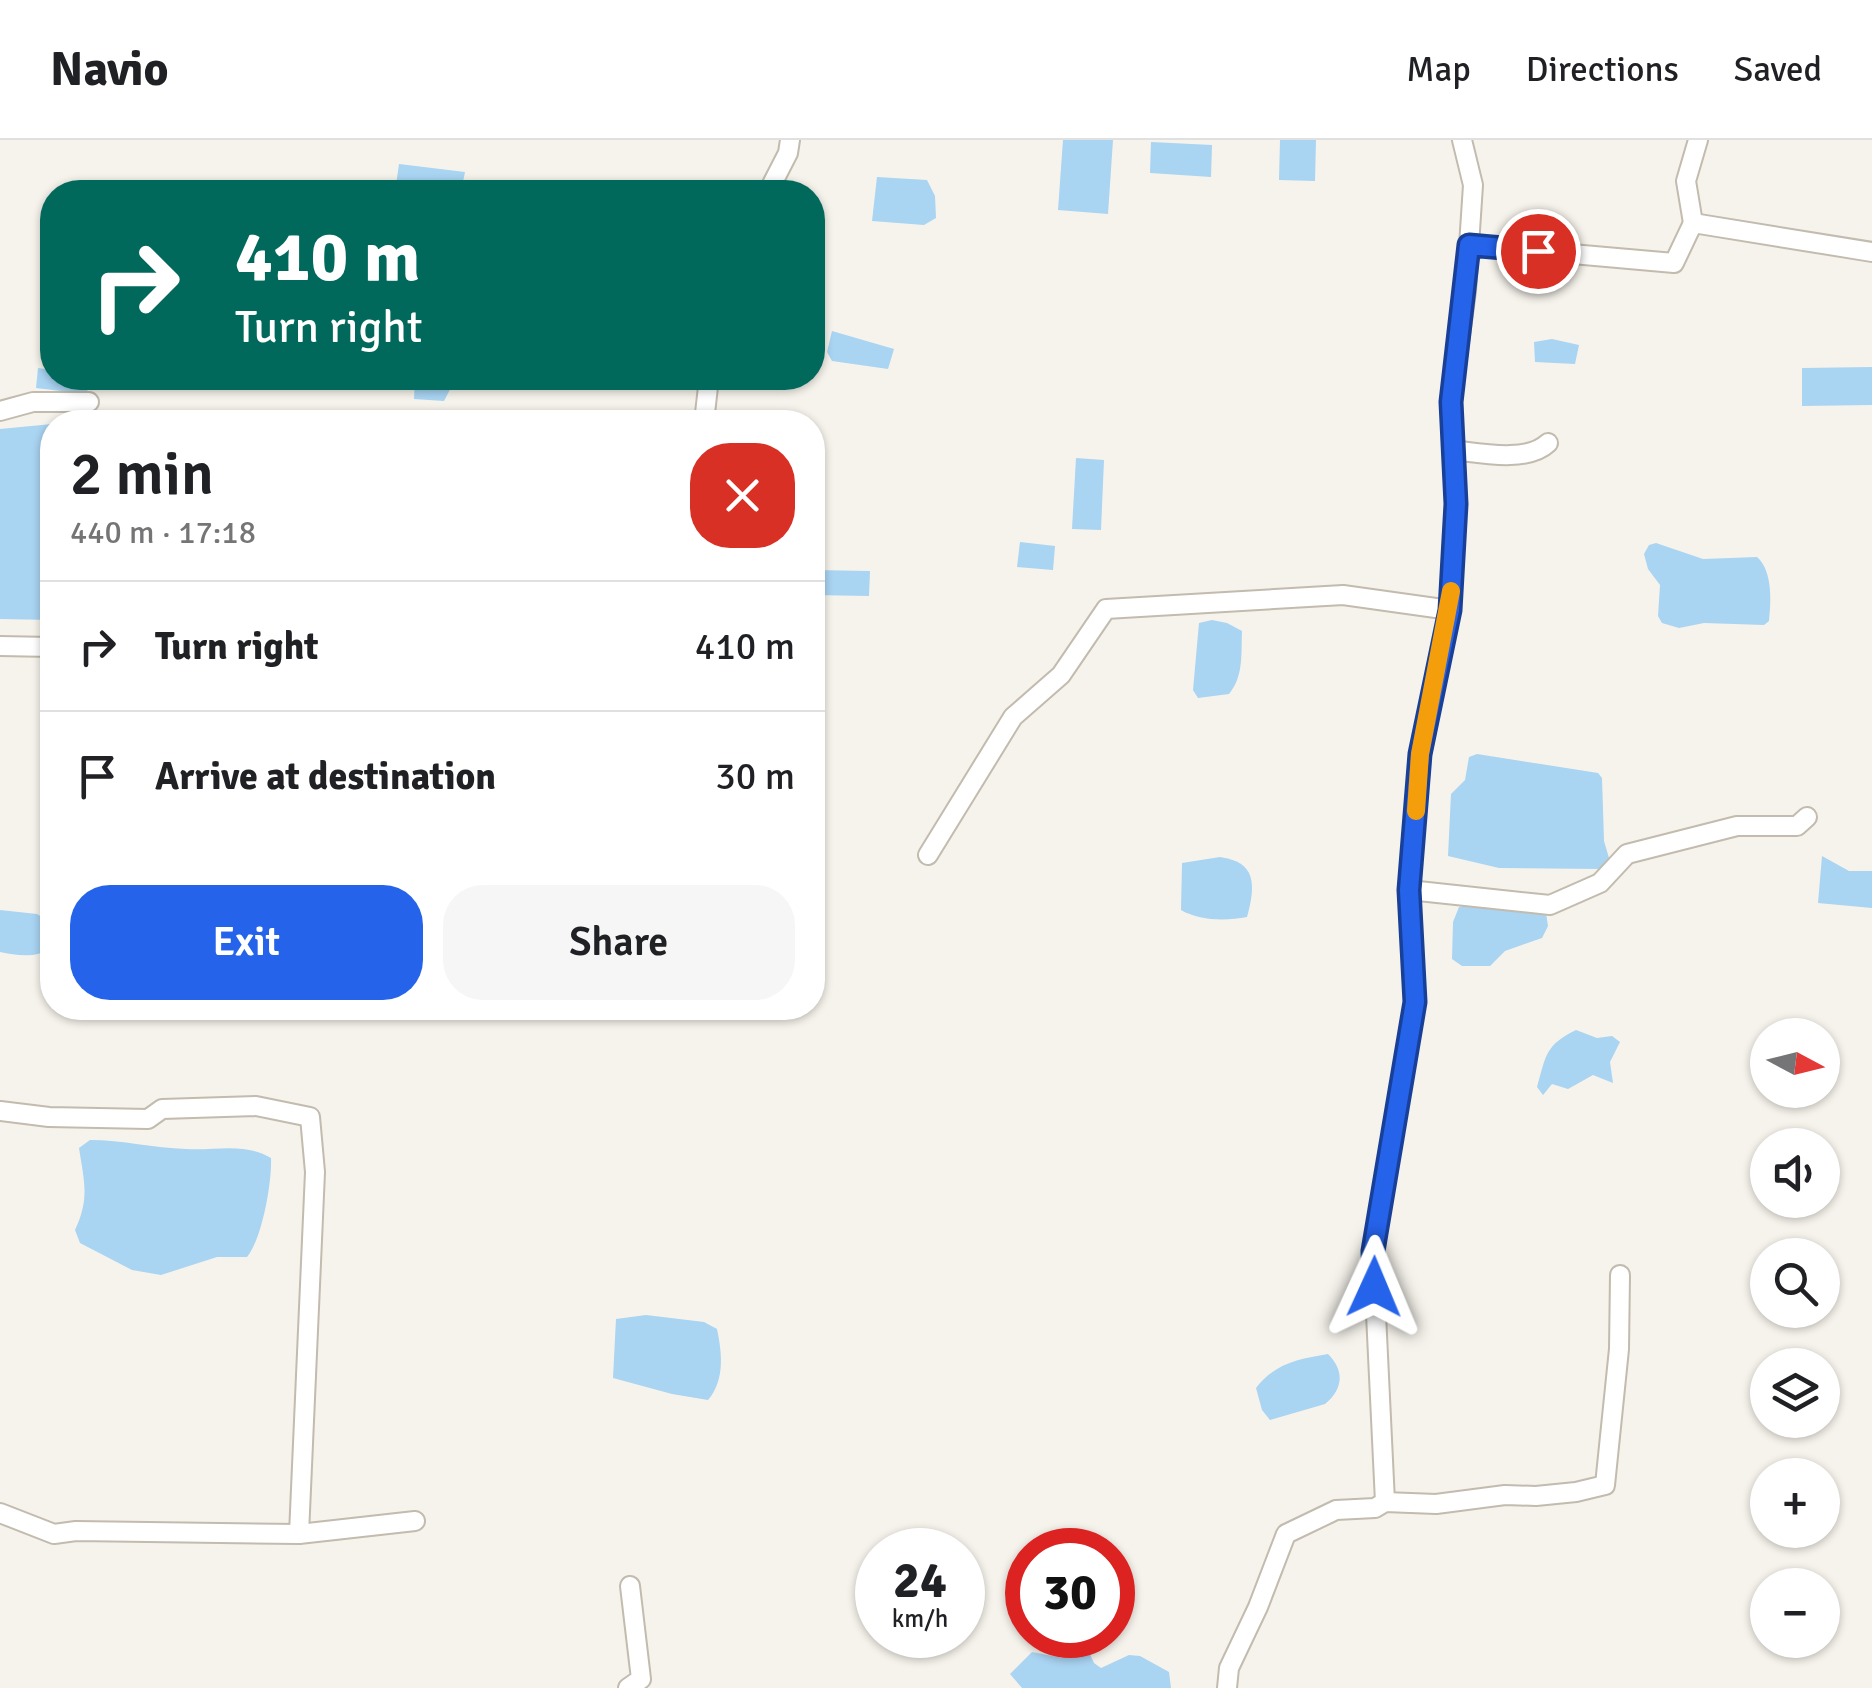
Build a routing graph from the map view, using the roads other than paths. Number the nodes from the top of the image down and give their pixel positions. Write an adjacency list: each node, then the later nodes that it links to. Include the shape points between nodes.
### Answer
1 (790, 140): 4 (street)
2 (1462, 140): 6 (street, via 1472,184)
3 (1698, 140): 5 (street, via 1686,181)
4 (773, 180)
5 (1693, 222): 6 (street, via 1674,263); 7 (street)
6 (1469, 245): 11 (street, via 1451,402)
7 (1872, 252)
8 (89, 402): 9 (street, via 32,402)
9 (0, 411)
10 (1548, 442): 11 (street, via 1540,450 1494,455)
11 (1453, 450): 12 (street)
12 (1450, 610): 16 (street, via 1343,595 1106,609 1061,675 1013,717); 17 (street, via 1420,754)
13 (0, 646): 14 (street)
14 (40, 647)
15 (1807, 817): 17 (street, via 1797,826 1738,826 1627,854 1600,883 1550,905)
16 (928, 855)
17 (1409, 890): 20 (street, via 1415,1002 1373,1251)
18 (0, 1111): 23 (street, via 148,1119 162,1109 256,1106 310,1118 315,1172)
19 (1620, 1275): 20 (street, via 1605,1484 1536,1496)
20 (1385, 1502): 26 (street, via 1336,1510 1286,1534)
21 (0, 1513): 23 (street, via 54,1534)
22 (414, 1520): 23 (street)
23 (300, 1534)
24 (630, 1586): 25 (street, via 641,1679)
25 (628, 1688)
26 (1227, 1688)

